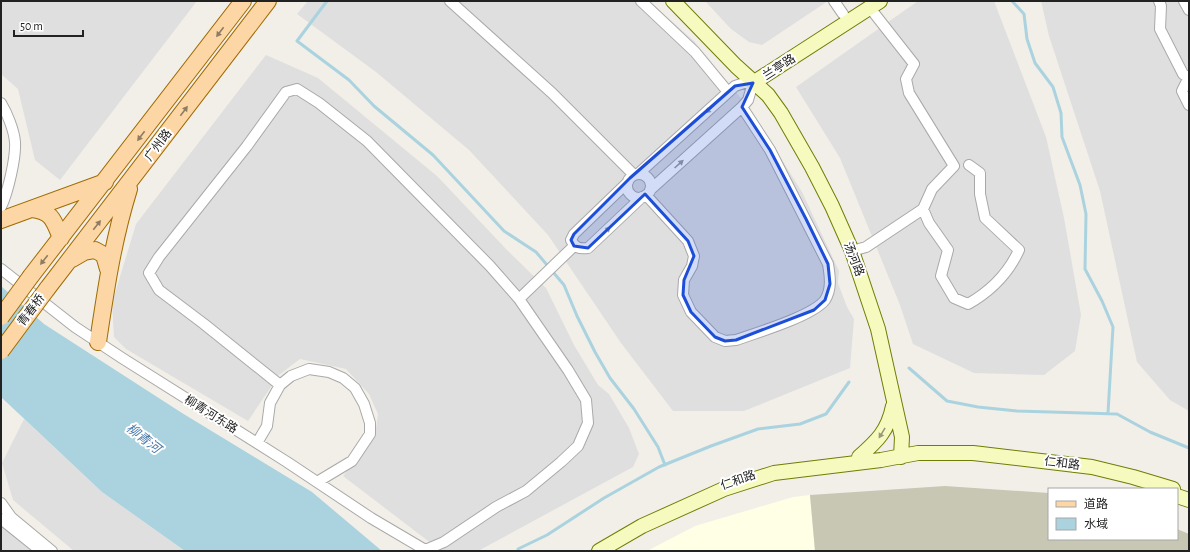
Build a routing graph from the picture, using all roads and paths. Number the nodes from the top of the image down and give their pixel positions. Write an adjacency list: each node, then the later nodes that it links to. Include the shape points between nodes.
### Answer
1 (243, 1): 22 (main road, 广州路, one-way to 22)
2 (268, 1): 21 (main road, 广州路, one-way to 2)
3 (450, 1): 20 (street, via 552,93)
4 (641, 1): 15 (street, via 695,52)
5 (673, 1): 14 (street, 汤河路)
6 (685, 1): 14 (street, 汤河路, via 743,62)
7 (834, 1): 12 (street)
8 (1159, 1): 13 (street, via 1160,29 1183,74)
9 (1184, 1): 11 (street)
10 (871, 3): 12 (street, 兰亭路); 14 (street, 兰亭路); 26 (street, via 914,64 906,79 909,93 954,166 932,189)
11 (1189, 10)
12 (842, 14): 14 (street, 兰亭路, via 765,65)
13 (1189, 77): 17 (street, via 1182,91)
14 (753, 83): 15 (street, via 735,86); 18 (street, via 748,100); 30 (street, 汤河路, via 768,95 804,154 832,206)
15 (728, 92): 20 (street, one-way to 20)
16 (1, 103): 24 (street, via 14,142 12,168)
17 (1189, 105)
18 (742, 107): 23 (street, one-way to 18); 23 (street, via 770,150 828,264 830,284 825,300 814,310 736,340 725,341 715,337 691,312 683,295 684,280 694,256 688,241)
19 (969, 165): 26 (street, via 980,173 980,194 985,218 1020,250 1012,265 987,293 968,304 954,298 941,276 948,250 929,223)
20 (633, 177): 23 (street, via 646,176 649,179 651,186); 23 (street, via 629,191 636,197); 29 (street, via 574,234 571,240)
21 (133, 178): 31 (main road, 广州路, one-way to 21); 33 (main road)
22 (105, 182): 25 (main road); 28 (main road, 广州路)
23 (646, 194): 29 (street, one-way to 23, via 580,249 588,248)
24 (1, 206)
25 (32, 209): 27 (main road); 28 (main road, via 43,210 53,218)
26 (923, 209): 30 (street, via 866,247)
27 (1, 220)
28 (61, 238): 34 (main road, 广州路, one-way to 34)
29 (574, 246): 36 (street)
30 (852, 251): 41 (street, 汤河路, via 878,330)
31 (70, 260): 33 (main road, via 84,252 95,250 104,255); 35 (main road, 广州路)
32 (1, 269): 38 (street, 柳青河东路)
33 (108, 269): 38 (main road)
34 (31, 276): 37 (main road, 青春桥, bridge)
35 (47, 289): 39 (main road, 青春桥, bridge)
36 (519, 298): 40 (street, via 458,232 367,141 297,89 286,92 149,273 159,290); 56 (street, via 586,400 588,423 578,446 526,491)
37 (1, 317)
38 (98, 342): 42 (street, 柳青河东路)
39 (1, 351)
40 (280, 385): 42 (street, via 270,403 267,426); 45 (street, via 291,376 309,369 329,372 343,378 355,388 364,404 370,423 370,434 367,439 352,462)
41 (894, 402): 43 (street, one-way to 43, via 890,421 878,440); 44 (street, 汤河路, via 902,437)
42 (257, 443): 45 (street, 柳青河东路)
43 (859, 457): 44 (street, 仁和路); 57 (street, 仁和路, via 774,468 722,484 640,522)
44 (901, 457): 46 (street, 仁和路, via 973,458 1048,466 1091,472); 47 (street, 仁和路, via 930,452 973,453 1049,461 1099,469); 58 (street, 仁和路, via 774,473 724,489 642,526)
45 (317, 482): 56 (street, 柳青河东路)
46 (1152, 488)
47 (1169, 488)
48 (1178, 490): 49 (street)
49 (1189, 495)
50 (1178, 496): 51 (street)
51 (1189, 500)
52 (1, 503): 55 (street, via 11,517)
53 (1, 518): 54 (street)
54 (41, 551)
55 (52, 551)
56 (426, 551)
57 (589, 551)
58 (598, 551)

